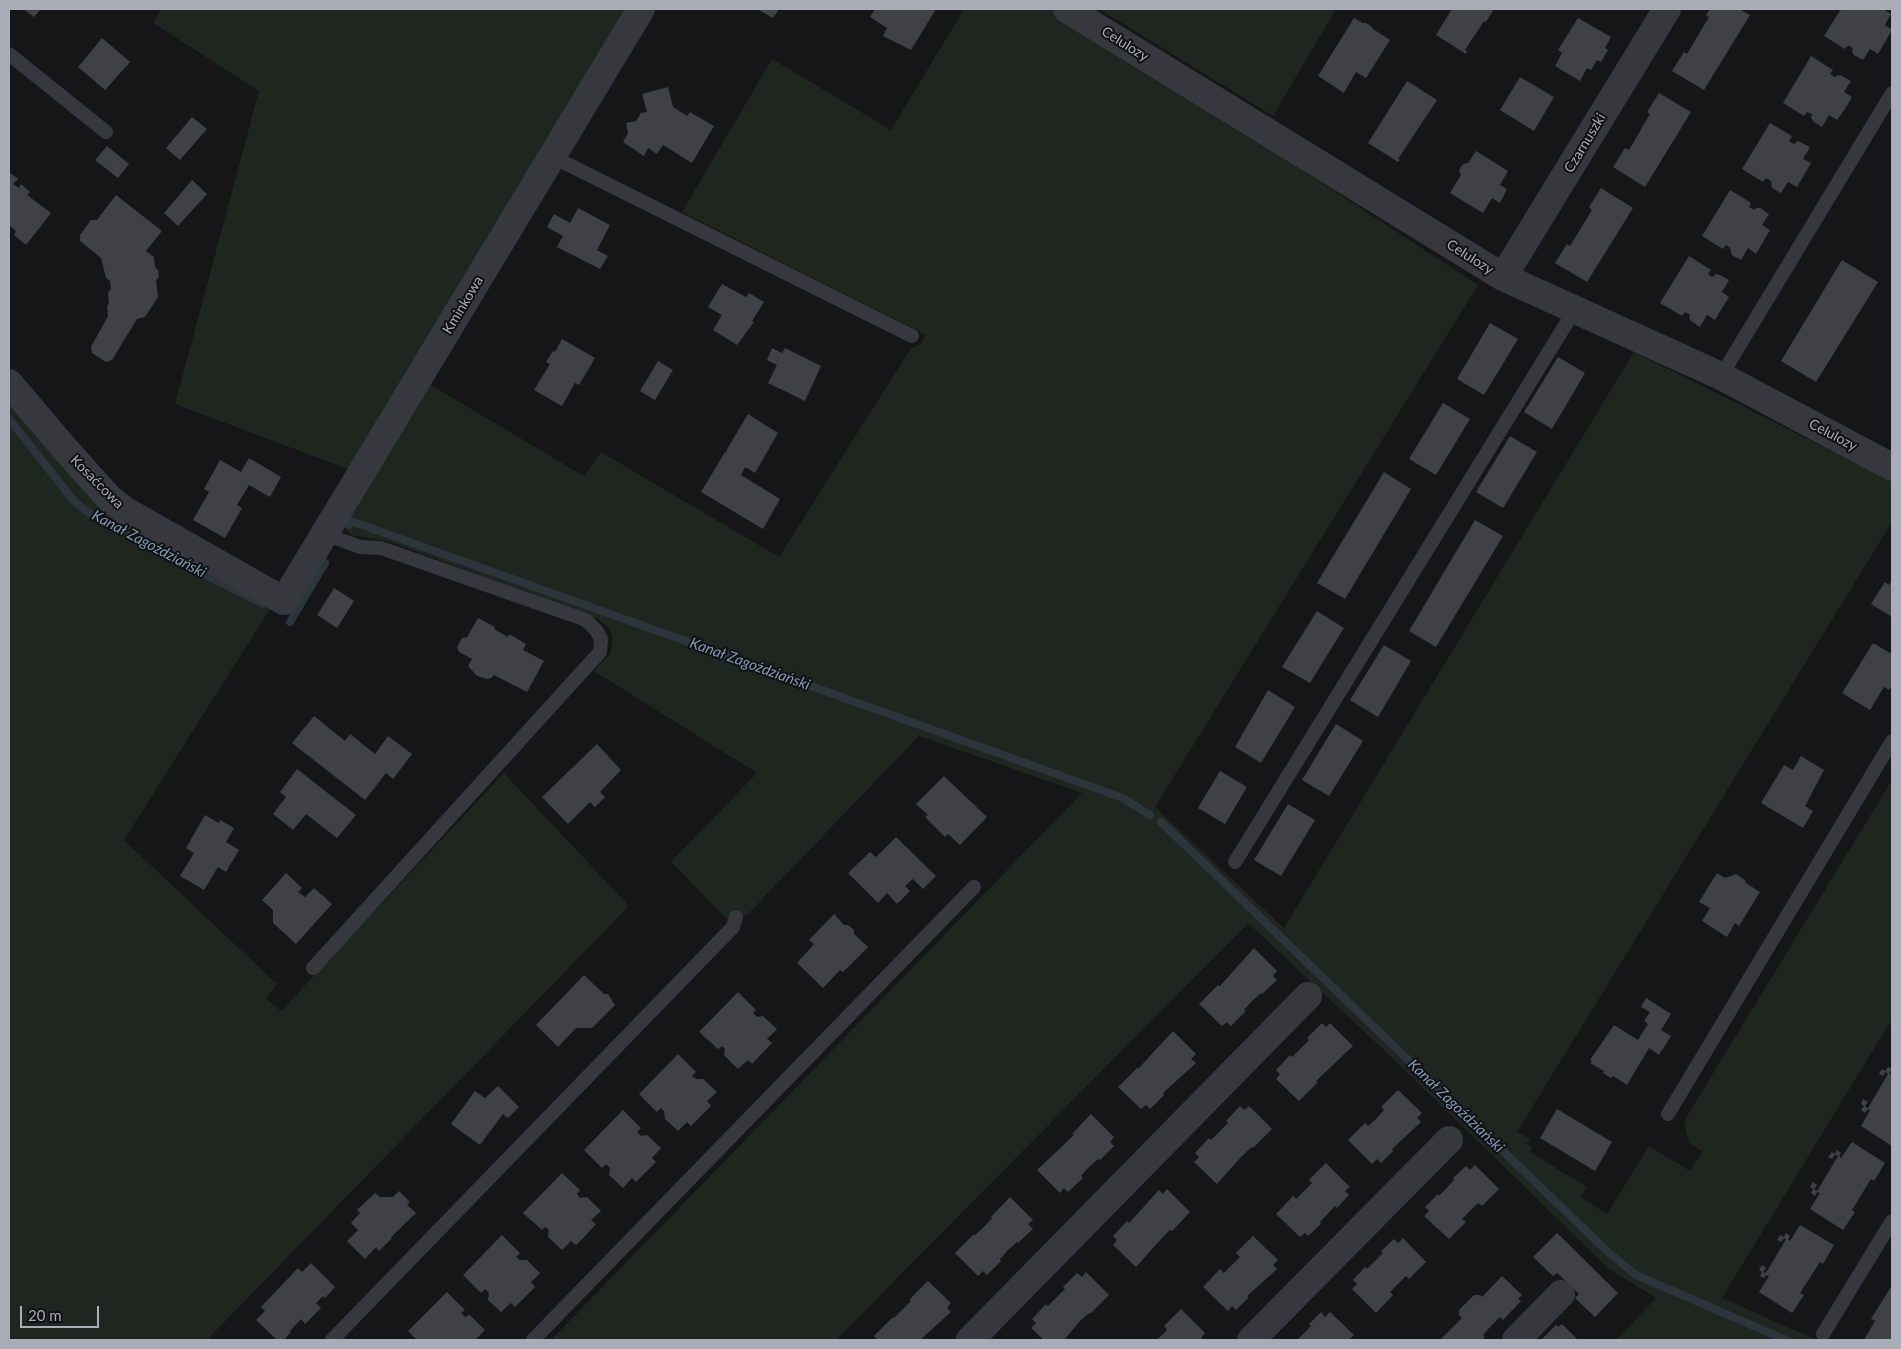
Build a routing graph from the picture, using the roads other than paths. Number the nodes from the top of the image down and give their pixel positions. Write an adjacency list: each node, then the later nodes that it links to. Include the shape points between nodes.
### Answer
1 (641, 9): 7 (street, Kminkowa)
2 (1067, 9): 8 (street, Celulozy)
3 (1667, 9): 8 (street, Czarnuszki)
4 (9, 54): 6 (lane)
5 (1892, 93): 11 (lane)
6 (106, 132)
7 (553, 157): 10 (lane); 14 (street, Kminkowa)
8 (1503, 277): 9 (street, Celulozy)
9 (1574, 311): 11 (street, Celulozy); 17 (lane)
10 (912, 336)
11 (1721, 376): 13 (street, Celulozy)
12 (9, 383): 15 (street, Kosaćcowa, via 109,498 124,510)
13 (1892, 467)
14 (325, 534): 15 (street, Kminkowa); 20 (lane, via 360,547 381,548 586,620 601,639 600,652)
15 (284, 601)
16 (1892, 741): 22 (lane)
17 (1235, 862)
18 (974, 887): 28 (lane)
19 (736, 916): 27 (lane, via 733,927)
20 (313, 968)
21 (1308, 996): 29 (street)
22 (1668, 1114)
23 (1449, 1140): 30 (street)
24 (1892, 1221): 26 (lane)
25 (1561, 1294): 31 (street)
26 (1823, 1334)
27 (332, 1340)
28 (533, 1340)
29 (970, 1340)
30 (1251, 1340)
31 (1516, 1340)

